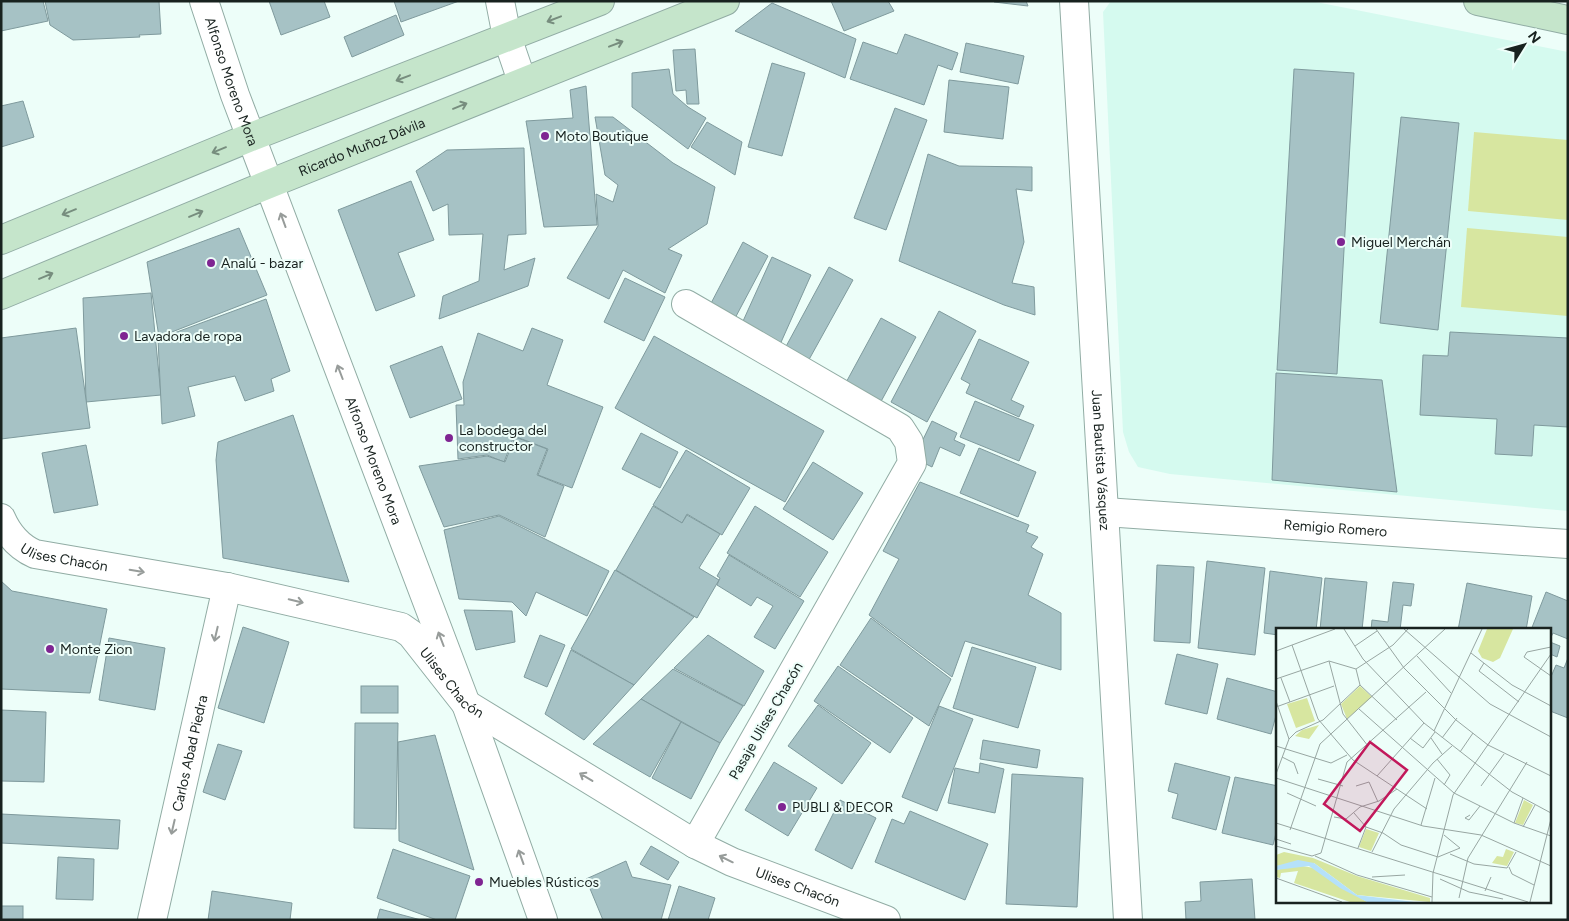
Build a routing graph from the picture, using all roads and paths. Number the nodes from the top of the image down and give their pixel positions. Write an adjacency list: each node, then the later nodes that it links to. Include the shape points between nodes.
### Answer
1 (204, 1): 10 (street, Alfonso Moreno Mora)
2 (500, 1): 8 (street)
3 (600, 1): 8 (main road, one-way to 8)
4 (725, 1): 9 (main road, Ricardo Muñoz Dávila, one-way to 4)
5 (1074, 1): 15 (street, Juan Bautista Vásquez)
6 (1482, 2): 7 (main road)
7 (1568, 20)
8 (507, 37): 9 (street); 10 (main road, one-way to 10)
9 (522, 81): 11 (main road, Ricardo Muñoz Dávila, one-way to 9)
10 (251, 137): 11 (street, Alfonso Moreno Mora); 12 (main road, one-way to 12)
11 (269, 184): 13 (main road, Ricardo Muñoz Dávila, one-way to 11); 19 (street, Alfonso Moreno Mora, one-way to 11)
12 (1, 240)
13 (1, 295)
14 (686, 304): 20 (street, Pasaje Ulises Chacón, via 900,428 909,442 912,463)
15 (1105, 512): 17 (street, Remigio Romero); 24 (street, Juan Bautista Vásquez)
16 (1, 518): 18 (street, Ulises Chacón, one-way to 18, via 12,536 35,554)
17 (1568, 544)
18 (227, 587): 19 (street, Ulises Chacón, one-way to 19, via 401,627 411,634); 21 (street, Carlos Abad Piedra, one-way to 21)
19 (466, 704): 20 (street, Ulises Chacón, one-way to 19); 22 (street, Alfonso Moreno Mora, one-way to 19)
20 (695, 844): 23 (street, Ulises Chacón, one-way to 20, via 732,862)
21 (152, 920)
22 (543, 920)
23 (886, 920)
24 (1128, 920)

